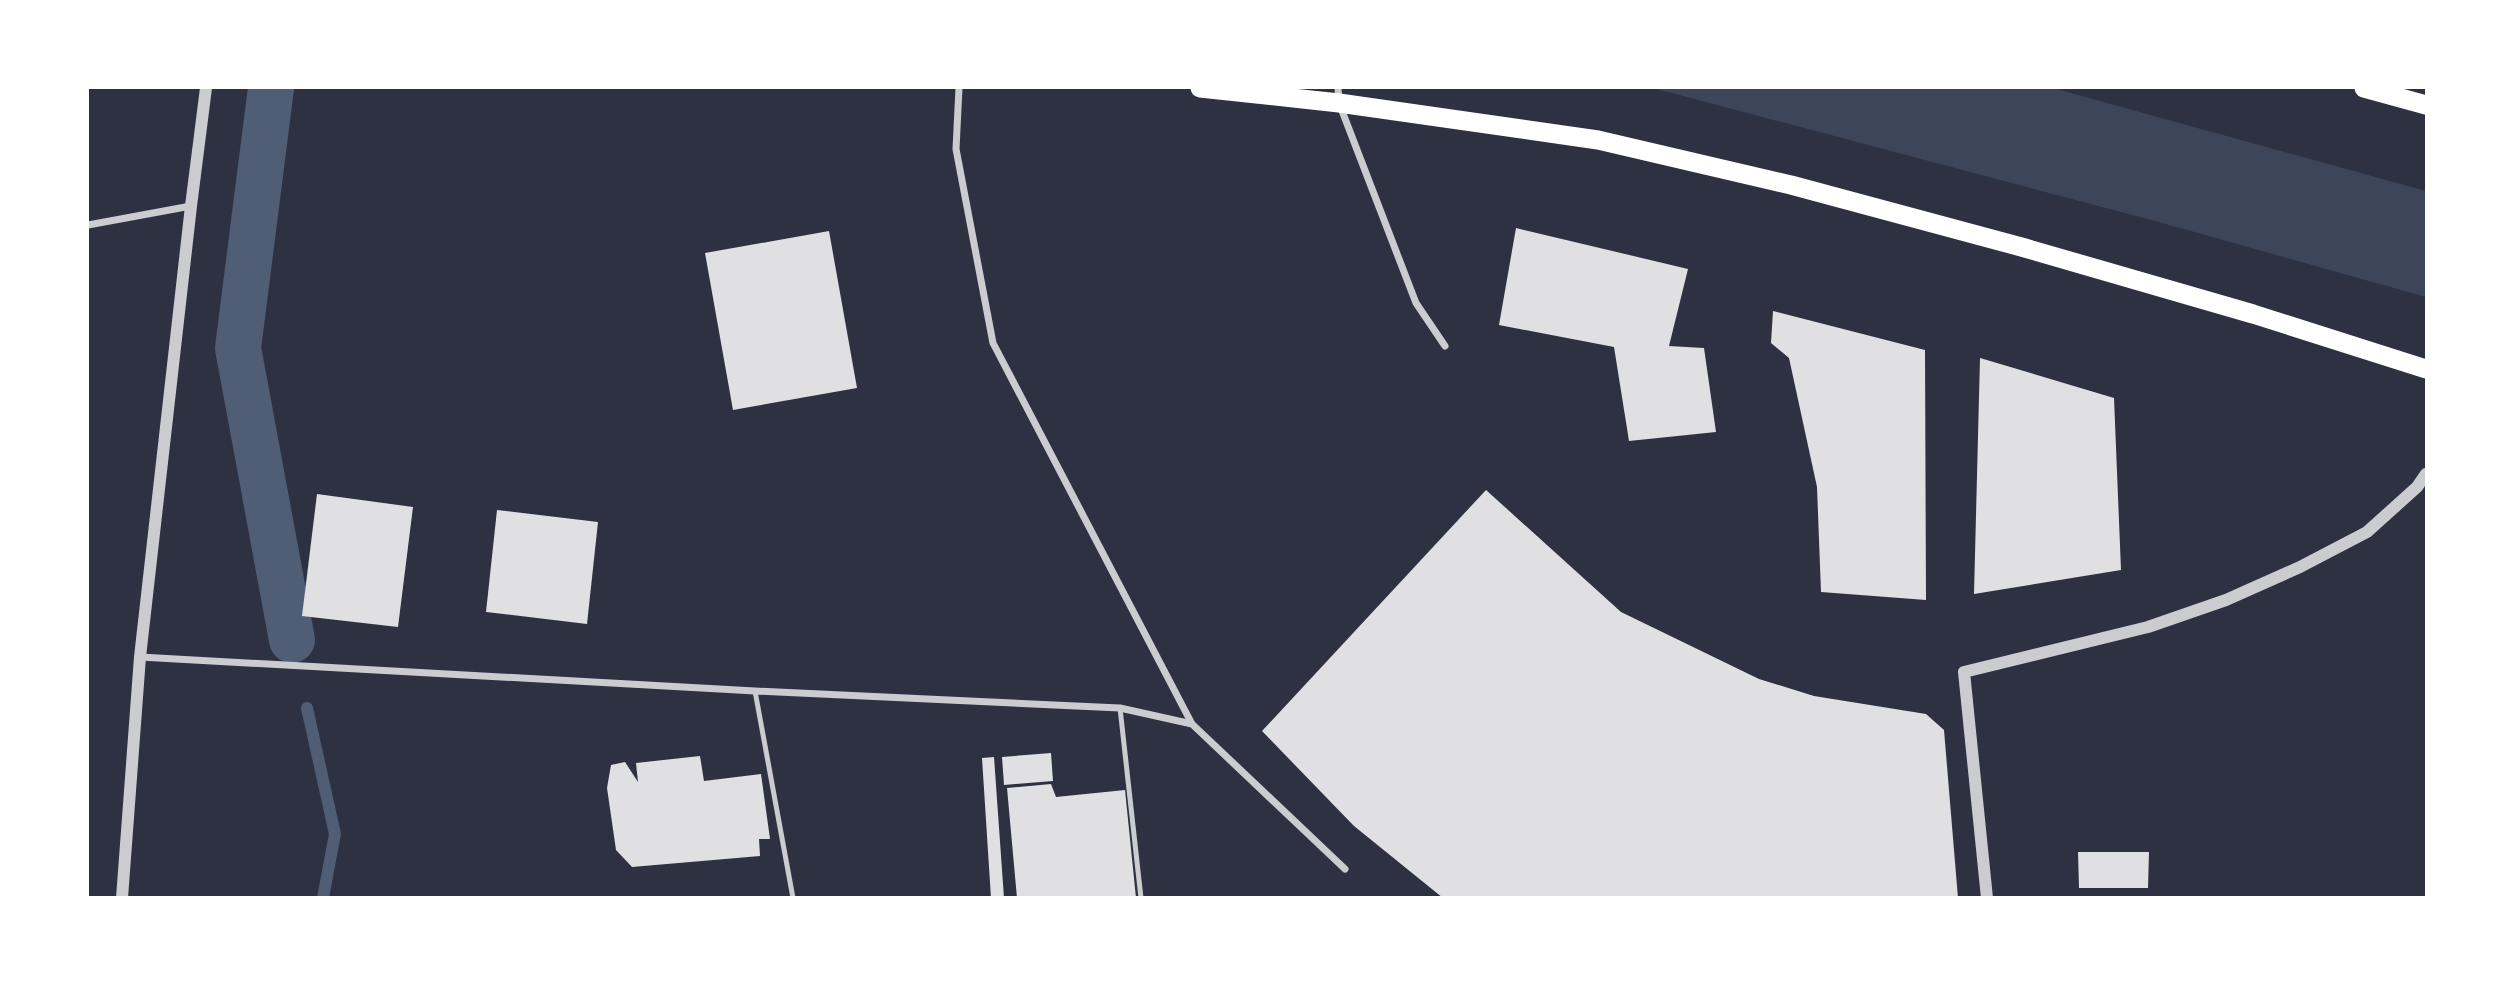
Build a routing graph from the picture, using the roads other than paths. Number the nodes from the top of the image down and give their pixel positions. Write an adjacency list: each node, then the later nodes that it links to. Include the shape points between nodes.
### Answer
1 (206, 88): 7 (street)
2 (959, 88): 15 (street, via 956,149 993,343)
3 (1200, 88): 5 (highway)
4 (2364, 88): 6 (highway)
5 (1338, 95): 9 (street, via 1416,303); 10 (highway, via 1598,140 1791,185 2227,306)
6 (2427, 105)
7 (191, 206): 8 (street); 12 (street)
8 (88, 225)
9 (1445, 345)
10 (2427, 369)
11 (2427, 474): 20 (street, via 2367,532 2226,600 2148,627 1964,672)
12 (140, 657): 13 (street); 17 (street)
13 (755, 691): 14 (street); 18 (lane)
14 (1120, 708): 15 (street); 19 (lane)
15 (1192, 724): 16 (street)
16 (1345, 869)
17 (122, 898)
18 (793, 898)
19 (1141, 898)
20 (1987, 898)

